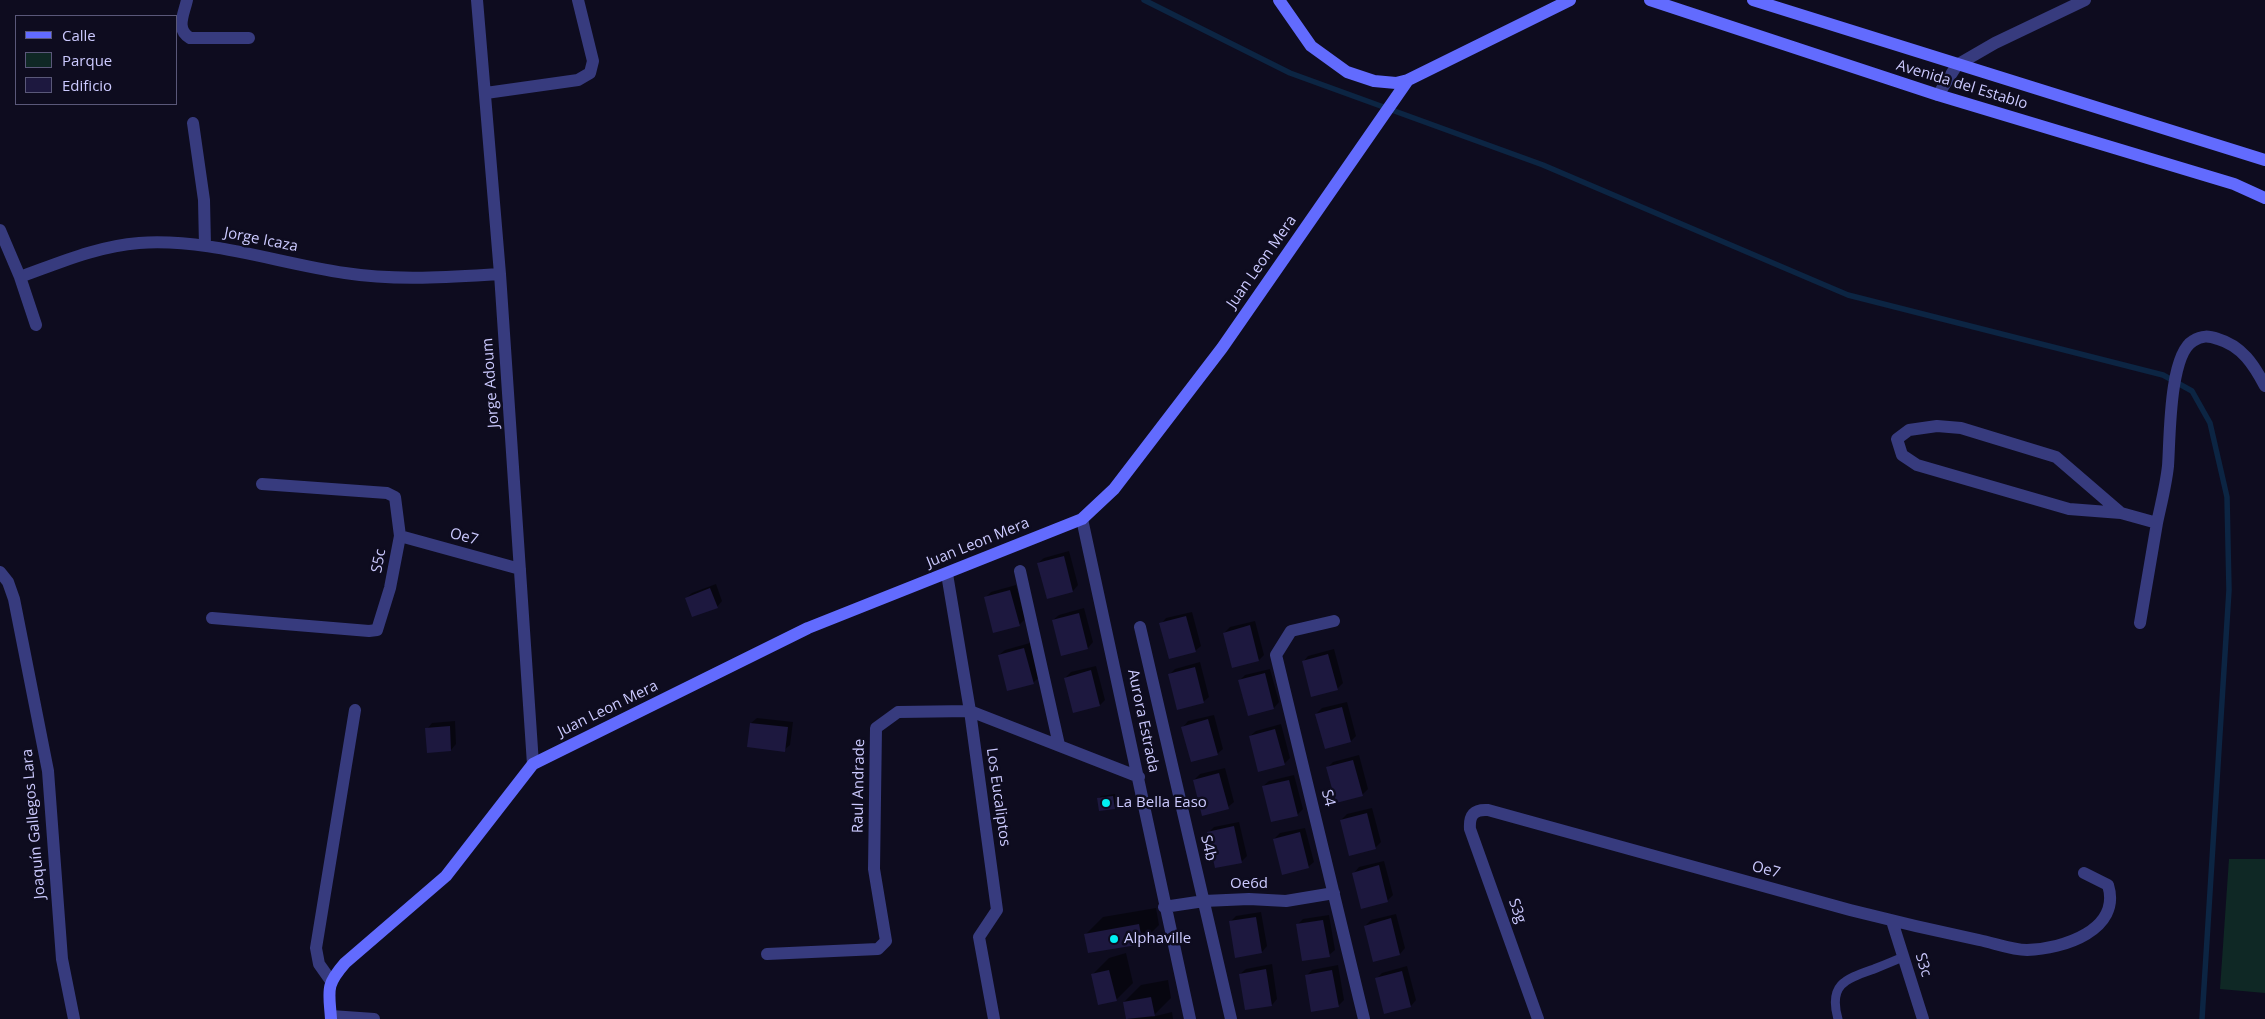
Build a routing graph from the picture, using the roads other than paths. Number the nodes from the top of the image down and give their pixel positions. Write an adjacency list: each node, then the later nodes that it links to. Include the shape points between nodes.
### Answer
1 (187, 0): 9 (street, via 181,24 185,35 190,38)
2 (477, 0): 12 (street, Jorge Adoum)
3 (578, 0): 12 (street, via 593,61 585,78)
4 (1279, 0): 11 (street, via 1311,46 1347,72 1374,81 1396,83)
5 (1570, 0): 11 (street, Juan Leon Mera)
6 (1650, 0): 13 (street, Avenida del Establo)
7 (1753, 0): 10 (street, Avenida del Establo)
8 (2086, 0): 10 (street, via 1995,43)
9 (249, 38)
10 (1957, 65): 13 (street); 15 (street, Avenida del Establo)
11 (1408, 80): 25 (street, Juan Leon Mera, via 1222,348 1114,490)
12 (486, 92): 19 (street, Jorge Adoum)
13 (1938, 95): 16 (street, Avenida del Establo, via 2234,184)
14 (193, 123): 18 (street, via 204,200)
15 (2265, 160)
16 (2265, 198)
17 (0, 230): 20 (street)
18 (205, 246): 19 (street, Jorge Icaza, via 346,274 414,278); 20 (street, Jorge Icaza, via 164,242 114,246)
19 (500, 274): 28 (street, Jorge Adoum)
20 (20, 276): 21 (street)
21 (36, 325)
22 (2265, 386): 26 (street, via 2254,364 2230,342 2206,335 2191,341 2181,356 2173,394 2168,467)
23 (262, 484): 27 (street, S5c, via 388,492 395,497)
24 (2121, 513): 24 (street, via 2056,457 1961,428 1937,426 1909,430 1897,439 1902,455 1917,466 2069,509); 26 (street)
25 (1082, 519): 31 (street, Juan Leon Mera); 40 (street, Aurora Estrada)
26 (2158, 523): 34 (street)
27 (400, 536): 28 (street, Oe7); 32 (street, S5c, via 390,588 377,630)
28 (520, 569): 39 (street, Jorge Adoum)
29 (1020, 571): 38 (street)
30 (0, 572): 51 (street, Joaquín Gallegos Lara, via 14,599 48,771 62,959)
31 (947, 574): 37 (street, Los Eucaliptos); 39 (street, Juan Leon Mera, via 808,628)
32 (212, 618)
33 (1334, 621): 43 (street, S4, via 1291,631 1276,655)
34 (2140, 623)
35 (1140, 627): 44 (street, S4b)
36 (355, 710): 49 (street, via 316,948 319,964)
37 (970, 711): 38 (street, Raul Andrade); 47 (street, Raul Andrade, via 898,712 876,728 874,869 886,941 878,949); 53 (street, Los Eucaliptos, via 997,910 979,937)
38 (1059, 745): 40 (street, Raul Andrade)
39 (533, 764): 49 (street, Juan Leon Mera, via 446,876)
40 (1139, 778): 45 (street, Aurora Estrada)
41 (1472, 814): 46 (street, Oe7, via 1488,810); 57 (street, S3g, via 1470,829)
42 (2084, 873): 46 (street, Oe7, via 2108,884 2112,896 2109,907 2098,926 2088,934 2055,946 2026,950)
43 (1334, 893): 44 (street, Oe6d, via 1286,901); 56 (street, S4)
44 (1204, 901): 45 (street, Oe6d); 55 (street, S4b)
45 (1164, 907): 54 (street, Aurora Estrada)
46 (1892, 921): 48 (street, S3c)
47 (767, 954)
48 (1903, 957): 58 (lane, via 1848,978 1839,986 1835,994); 59 (street, S3c)
49 (330, 981): 50 (street)
50 (331, 1018): 52 (street)
51 (74, 1019)
52 (374, 1019)
53 (994, 1019)
54 (1190, 1019)
55 (1231, 1019)
56 (1364, 1019)
57 (1538, 1019)
58 (1838, 1019)
59 (1923, 1019)

